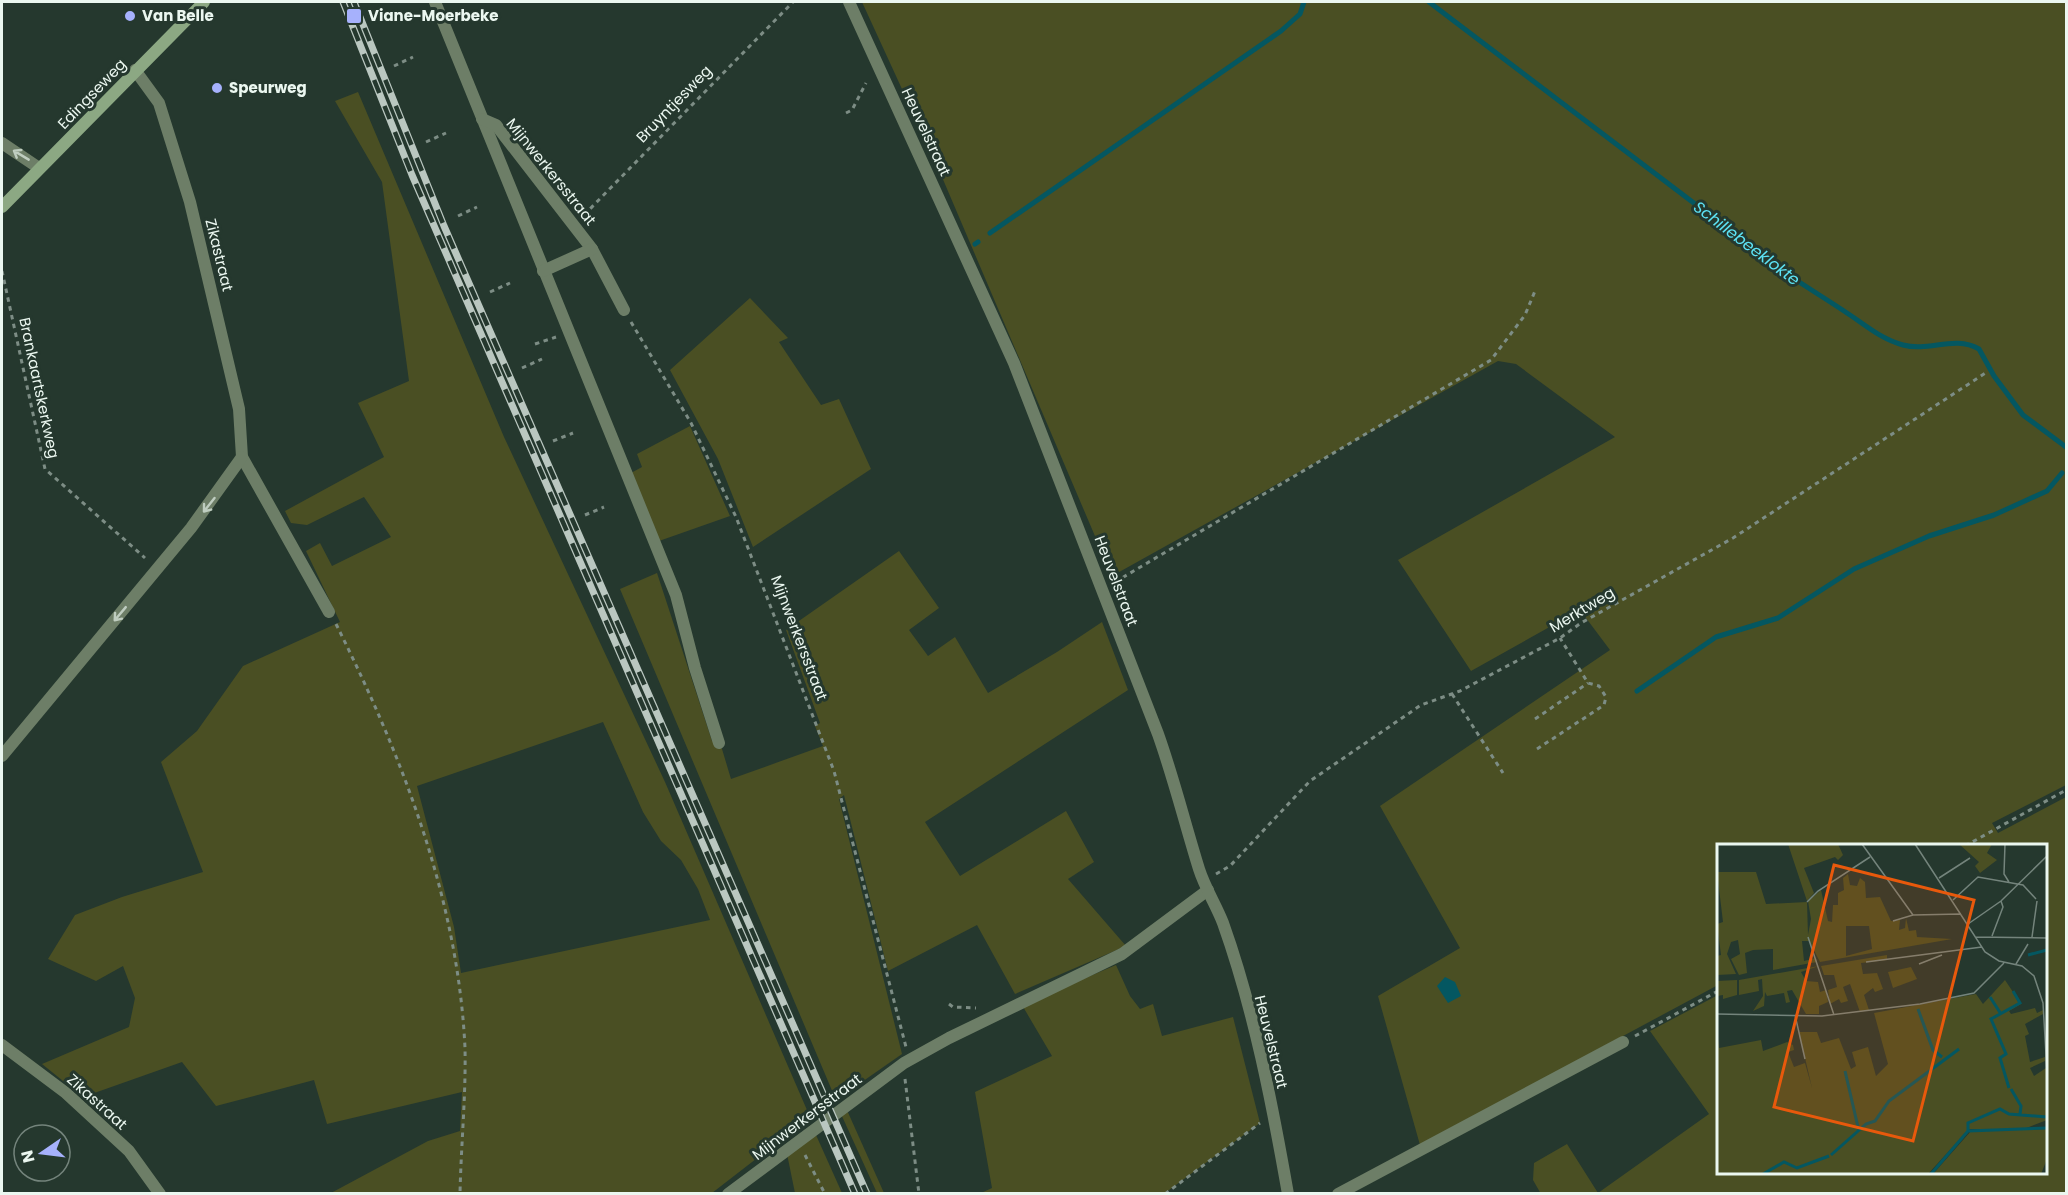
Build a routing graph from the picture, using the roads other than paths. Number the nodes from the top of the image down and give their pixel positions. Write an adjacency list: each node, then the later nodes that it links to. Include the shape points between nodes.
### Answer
1 (204, 2): 4 (main road, Edingseweg)
2 (435, 2): 5 (street, Mijnwerkersstraat)
3 (849, 2): 16 (street, Heuvelstraat, via 1014,363 1176,785)
4 (135, 70): 7 (main road, Edingseweg); 12 (street, Zikastraat, via 159,103 190,202 239,409)
5 (482, 119): 9 (street, Mijnwerkersstraat, via 496,125); 10 (street, Mijnwerkersstraat)
6 (2, 143): 7 (street, one-way to 6)
7 (39, 168): 8 (main road, Edingseweg)
8 (2, 207)
9 (592, 249): 10 (street, Mijnwerkersstraat); 11 (street, Mijnwerkersstraat)
10 (543, 271): 14 (street, Mijnwerkersstraat, via 676,595)
11 (624, 310)
12 (242, 457): 13 (street, Zikastraat); 15 (street, one-way to 15, via 217,496)
13 (329, 612)
14 (719, 743)
15 (2, 756)
16 (1206, 886): 20 (street, Mijnwerkersstraat, via 1122,954 904,1064); 21 (street, Heuvelstraat, via 1242,985)
17 (1623, 1042): 22 (street)
18 (2, 1045): 19 (street, Zikastraat, via 66,1093 129,1151)
19 (160, 1194)
20 (728, 1194)
21 (1288, 1194)
22 (1338, 1194)

